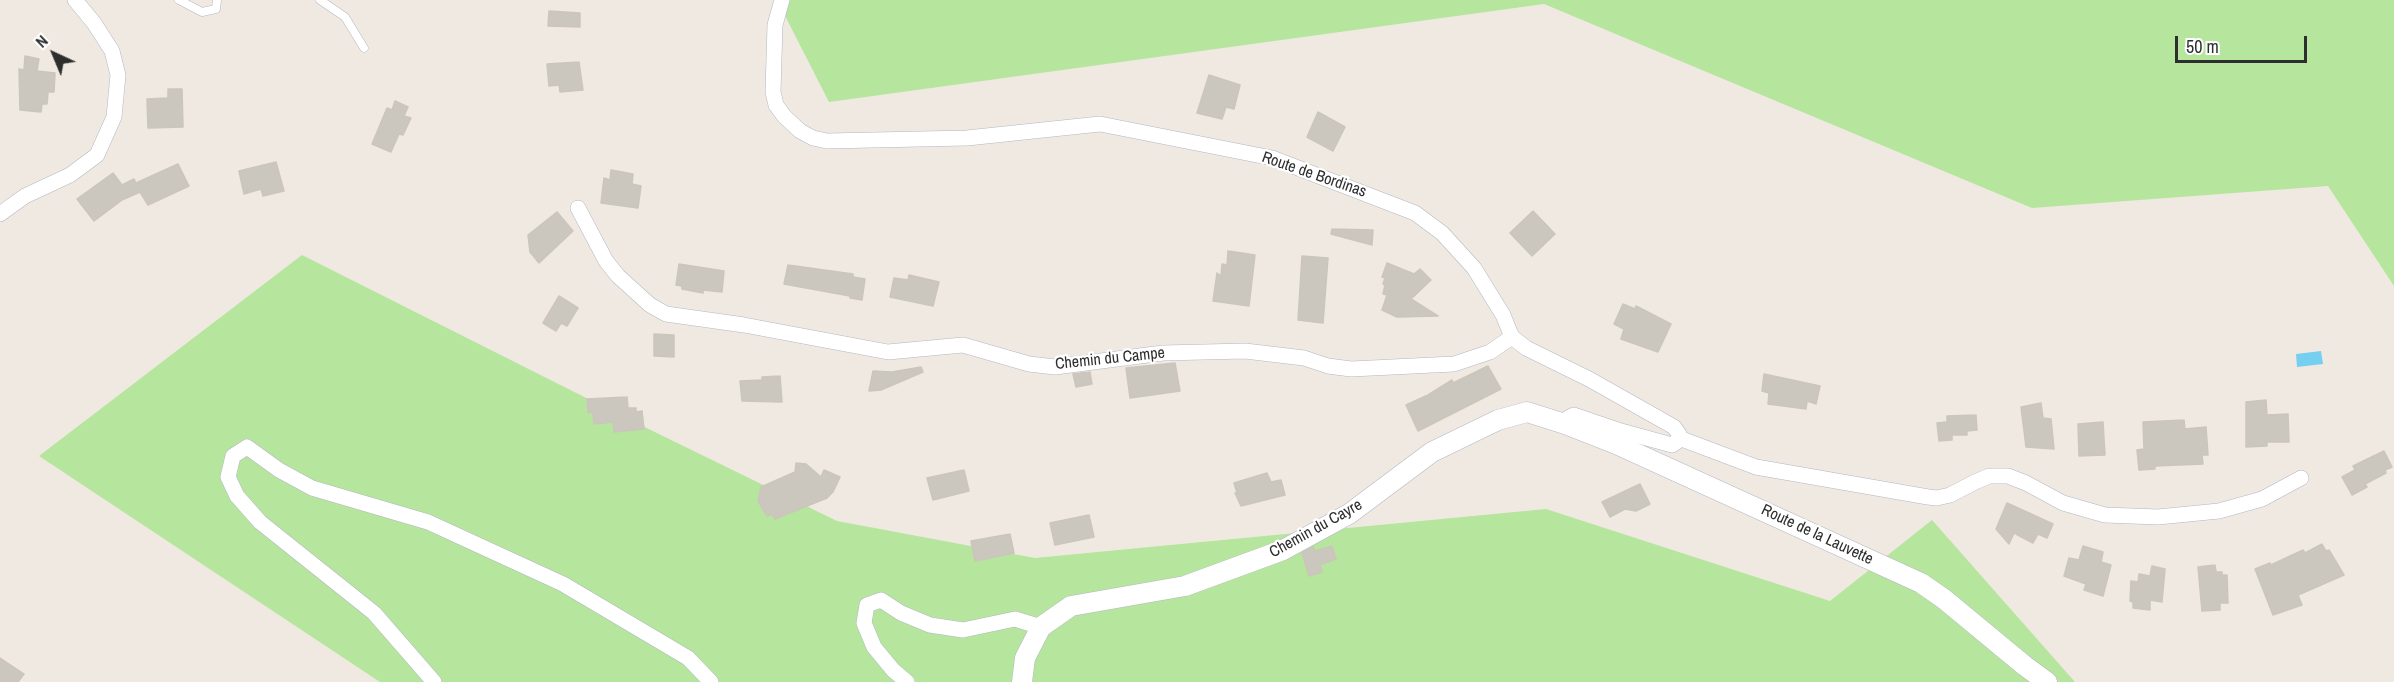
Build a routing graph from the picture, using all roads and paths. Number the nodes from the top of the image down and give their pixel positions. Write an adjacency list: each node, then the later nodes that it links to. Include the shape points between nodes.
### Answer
1 (75, 0): 8 (street, via 112,51 118,75 114,117 97,155 70,175 24,196)
2 (179, 0): 3 (lane, via 202,12 216,9)
3 (217, 0)
4 (320, 0): 6 (lane, via 345,17)
5 (782, 0): 9 (street, Route de Bordinas, via 775,25 772,92 784,116 813,138 967,138 1100,124 1272,159 1415,213 1442,233 1474,268)
6 (364, 48)
7 (578, 208): 9 (street, Chemin du Campe, via 618,276 666,314 744,324 888,352 963,345 1029,364 1055,367 1162,353 1245,351 1351,369 1454,364 1490,352)
8 (0, 214)
9 (1512, 337): 11 (street, via 1674,427)
10 (1565, 424): 11 (street, via 1574,415 1672,445); 13 (street, Chemin du Cayre, via 1527,412 1498,420 1432,452 1349,514 1283,550 1185,586 1071,606); 18 (street, Route de la Lauvette, via 1921,583)
11 (1679, 438): 12 (street, via 1756,467 1928,497 1950,495 1989,476 2008,476 2063,503 2104,515 2158,517 2219,511 2262,499)
12 (2301, 478)
13 (1041, 627): 16 (street, via 1015,619 963,630 930,625 881,600 867,605 864,623 874,647); 17 (street, Chemin du Cayre, via 1025,658)
14 (434, 682): 15 (street, via 374,613 260,522 237,496 228,477 233,456 247,447 312,488 428,522 563,584 688,658)
15 (711, 682)
16 (907, 682)
17 (1022, 682)
18 (2048, 682)

